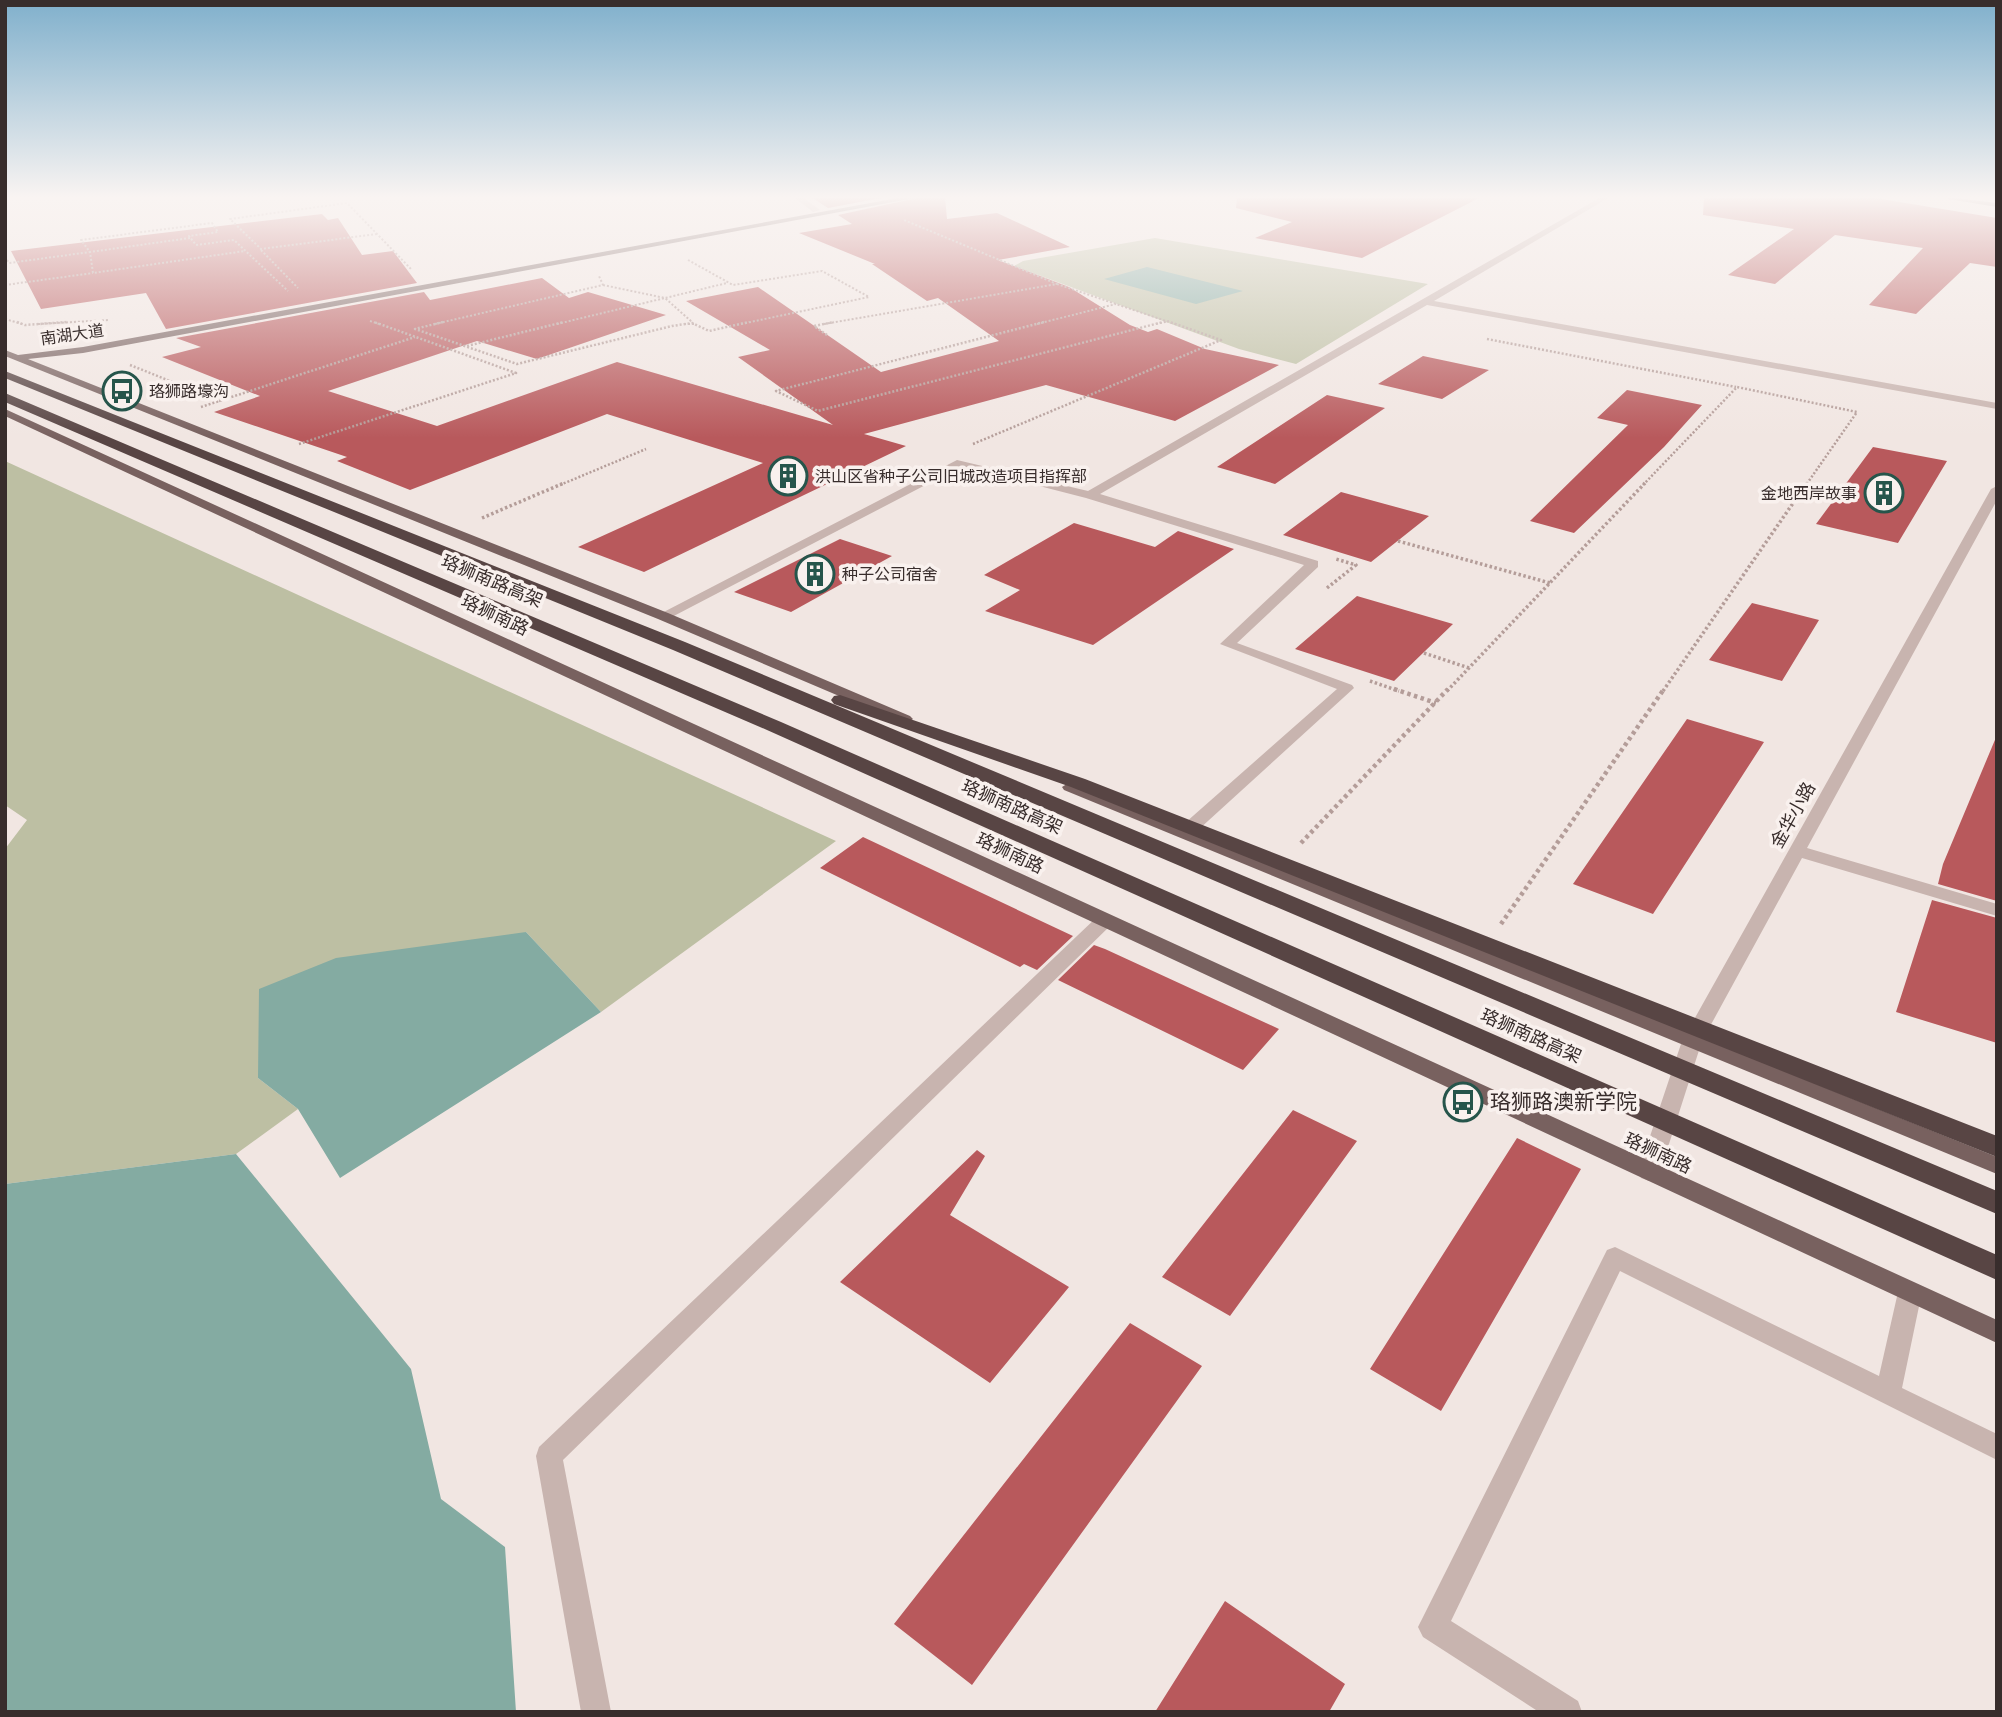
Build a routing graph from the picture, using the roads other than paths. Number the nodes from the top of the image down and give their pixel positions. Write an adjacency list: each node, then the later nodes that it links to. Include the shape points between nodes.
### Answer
1 (440, 277): 6 (main road, 南湖大道, via 149,329)
2 (480, 277): 6 (main road, 南湖大道)
3 (1469, 277): 4 (street)
4 (1426, 302): 12 (street); 15 (street)
5 (5, 345): 6 (main road)
6 (82, 346): 9 (main road, 南湖大道); 10 (main road, via 48,361 45,365)
7 (5, 353): 9 (main road)
8 (5, 360): 9 (main road, 南湖大道)
9 (11, 366): 10 (main road); 17 (highway, 珞狮南路高架)
10 (50, 372): 16 (main road)
11 (5, 397): 27 (highway, 珞狮南路高架, via 774,726)
12 (1997, 406)
13 (5, 412): 21 (main road, 珞狮南路)
14 (1997, 489): 19 (street, 金华小路)
15 (1090, 495): 16 (street, via 961,462); 18 (street, via 1313,564 1227,644 1347,688)
16 (663, 616): 22 (main road)
17 (679, 646): 18 (highway, via 1078,783); 26 (highway, 珞狮南路高架)
18 (1191, 827): 23 (highway)
19 (1797, 851): 20 (street); 22 (street, 金华小路)
20 (1997, 910)
21 (1105, 920): 25 (main road, 珞狮南路); 32 (street, via 549,1457)
22 (1692, 1041): 24 (main road); 25 (street, 金华小路)
23 (1997, 1147)
24 (1997, 1166)
25 (1649, 1172): 28 (main road, 珞狮南路)
26 (1997, 1203)
27 (1997, 1268)
28 (1910, 1292): 29 (main road, 珞狮南路); 30 (street)
29 (1997, 1332)
30 (1888, 1395): 31 (street); 33 (street, via 1615,1257 1433,1627)
31 (1997, 1448)
32 (596, 1712)
33 (1567, 1712)

